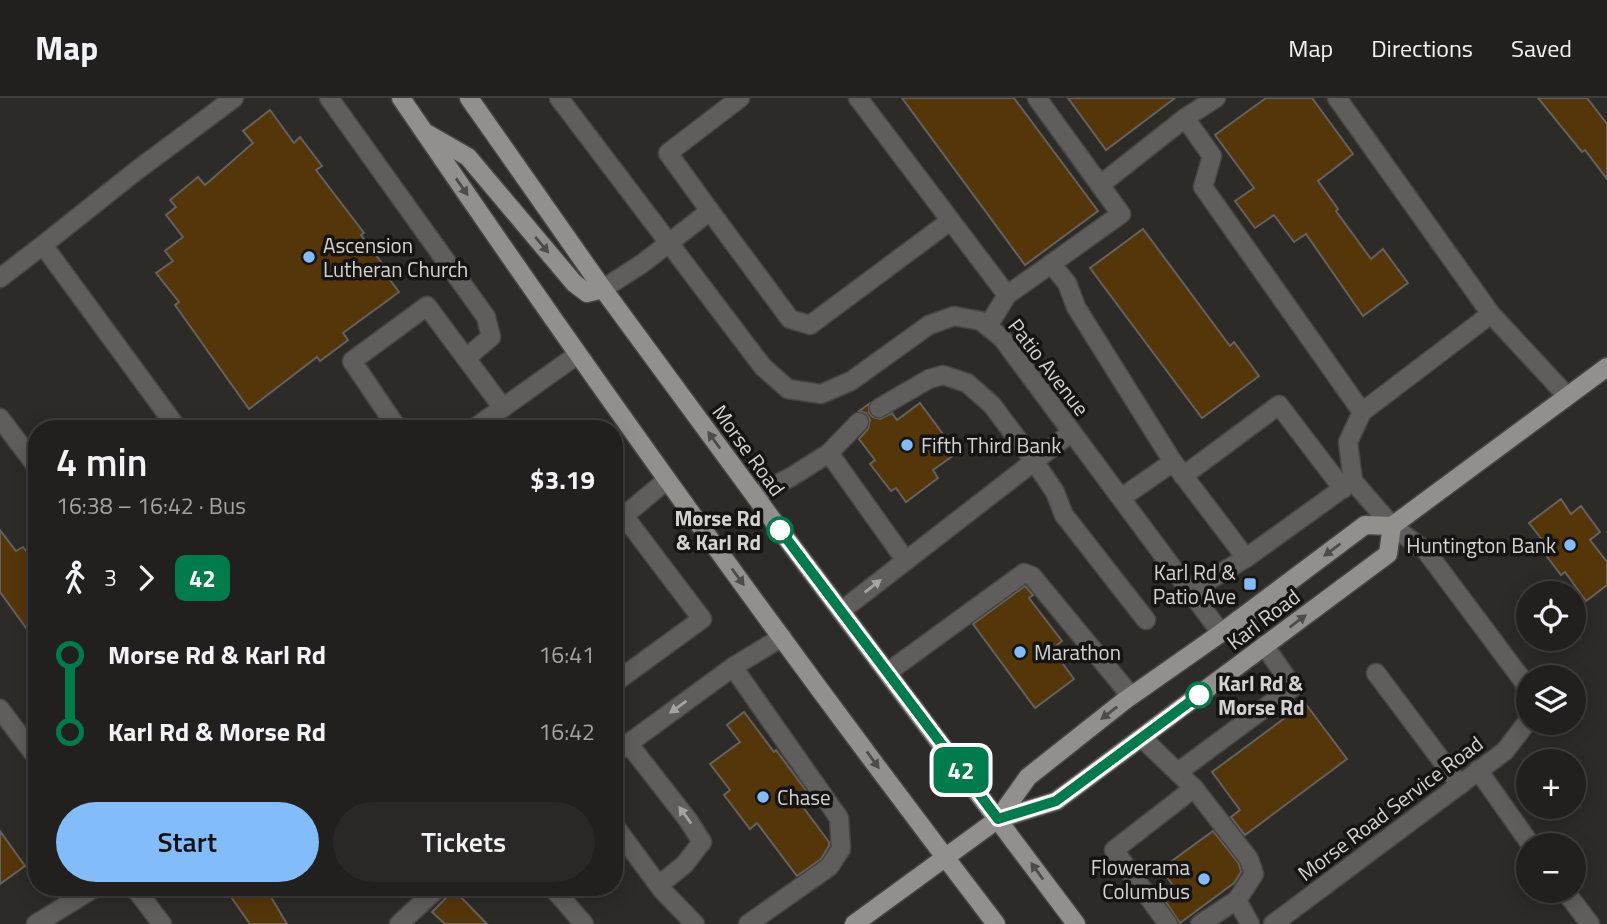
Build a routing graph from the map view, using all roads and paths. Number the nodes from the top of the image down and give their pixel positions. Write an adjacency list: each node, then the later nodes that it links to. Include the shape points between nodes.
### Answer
1 (234, 98): 17 (street)
2 (329, 98): 25 (street, via 486,317 491,337)
3 (401, 98): 12 (main road)
4 (469, 98): 20 (main road, Morse Road)
5 (559, 98): 16 (street, Patio Avenue)
6 (740, 98): 14 (street, via 668,153)
7 (858, 98): 15 (street)
8 (1037, 98): 13 (street)
9 (1216, 98): 11 (street)
10 (1337, 98): 22 (street)
11 (1185, 118): 13 (street); 30 (street, via 1212,156 1203,187)
12 (424, 131): 20 (main road, one-way to 20, via 468,157 574,283 587,293); 24 (main road, one-way to 24)
13 (1100, 185): 18 (street, via 1121,214)
14 (709, 211): 15 (street, via 789,318 810,325); 16 (street)
15 (950, 221): 21 (street)
16 (669, 244): 20 (street); 23 (street, Patio Avenue, via 763,367 788,389 821,394 831,390 851,381 929,325 954,316 981,321)
17 (43, 245): 19 (street); 32 (street)
18 (1051, 264): 21 (street); 40 (street, via 1067,283 1076,307)
19 (0, 278)
20 (603, 289): 43 (main road, Morse Road, one-way to 20)
21 (1007, 295): 23 (street)
22 (1491, 314): 27 (street); 30 (street)
23 (988, 327): 36 (street, Patio Avenue, via 1002,338)
24 (578, 355): 28 (street); 41 (main road)
25 (466, 358): 28 (street); 33 (street, via 427,306 352,361)
26 (1607, 367): 27 (main road)
27 (1567, 396): 47 (main road)
28 (503, 408): 34 (street)
29 (879, 408): 39 (street, via 943,375 967,383 992,405)
30 (1362, 412): 42 (street, via 1348,442)
31 (0, 418): 38 (street)
32 (171, 420)
33 (392, 420)
34 (486, 420)
35 (859, 422): 37 (street)
36 (1072, 432): 39 (street); 44 (street, Patio Avenue)
37 (829, 453): 43 (street); 49 (street)
38 (28, 455)
39 (1034, 461): 49 (street); 52 (street, via 1064,515)
40 (1178, 469): 42 (street, via 1279,405); 44 (street); 48 (street)
41 (667, 480): 45 (street); 54 (main road, one-way to 54)
42 (1348, 485): 47 (street); 48 (street)
43 (755, 495): 51 (main road, Morse Road)
44 (1121, 498): 50 (street, Patio Avenue)
45 (623, 517)
46 (623, 525): 60 (street, via 702,619)
47 (1392, 526): 53 (main road, Karl Road, one-way to 53, via 1365,525); 55 (main road, Karl Road, one-way to 47, via 1388,554); 57 (street, via 1426,551)
48 (1246, 558): 50 (street)
49 (906, 561): 51 (street, one-way to 49)
50 (1191, 591): 53 (street, Patio Avenue)
51 (841, 611): 58 (main road, Morse Road)
52 (1146, 620)
53 (1221, 633): 61 (main road, Karl Road)
54 (782, 637): 56 (street); 75 (main road, one-way to 75)
55 (1264, 645): 64 (main road, Karl Road); 69 (street, via 1293,687)
56 (733, 667): 66 (street, one-way to 66); 88 (street, via 839,818 841,849 829,867)
57 (1516, 671)
58 (888, 672): 61 (street, via 1024,572); 72 (main road, Morse Road)
59 (1376, 673): 70 (street)
60 (623, 676)
61 (1131, 696): 72 (main road, Karl Road, one-way to 72, via 1028,777)
62 (0, 709): 65 (street)
63 (1517, 735): 68 (street, Morse Road Service Road, via 1505,751)
64 (1142, 738): 69 (street); 72 (main road, Karl Road, via 1056,801)
65 (28, 746)
66 (623, 748)
67 (623, 751): 76 (street, one-way to 67, via 702,842 688,820)
68 (1478, 770): 70 (street, Morse Road Service Road); 73 (street)
69 (1178, 772): 71 (street)
70 (1460, 785): 95 (street, Morse Road Service Road)
71 (1194, 788): 81 (street, via 1249,859 1254,874); 92 (street, via 1114,850)
72 (998, 819): 75 (main road, Karl Road); 91 (main road, Morse Road, one-way to 72)
73 (1523, 833)
74 (623, 837): 76 (street)
75 (945, 857): 89 (main road, Karl Road); 90 (main road)
76 (661, 887): 87 (street)
77 (81, 896): 83 (street)
78 (141, 896): 84 (street)
79 (429, 896): 85 (street)
80 (559, 896): 86 (street)
81 (1237, 900): 93 (street); 94 (street)
82 (1574, 903): 96 (street)
83 (36, 924)
84 (162, 924)
85 (399, 924)
86 (584, 924)
87 (695, 924)
88 (748, 924)
89 (855, 924)
90 (996, 924)
91 (1076, 924)
92 (1168, 924)
93 (1200, 924)
94 (1250, 924)
95 (1273, 924)
96 (1590, 924)

